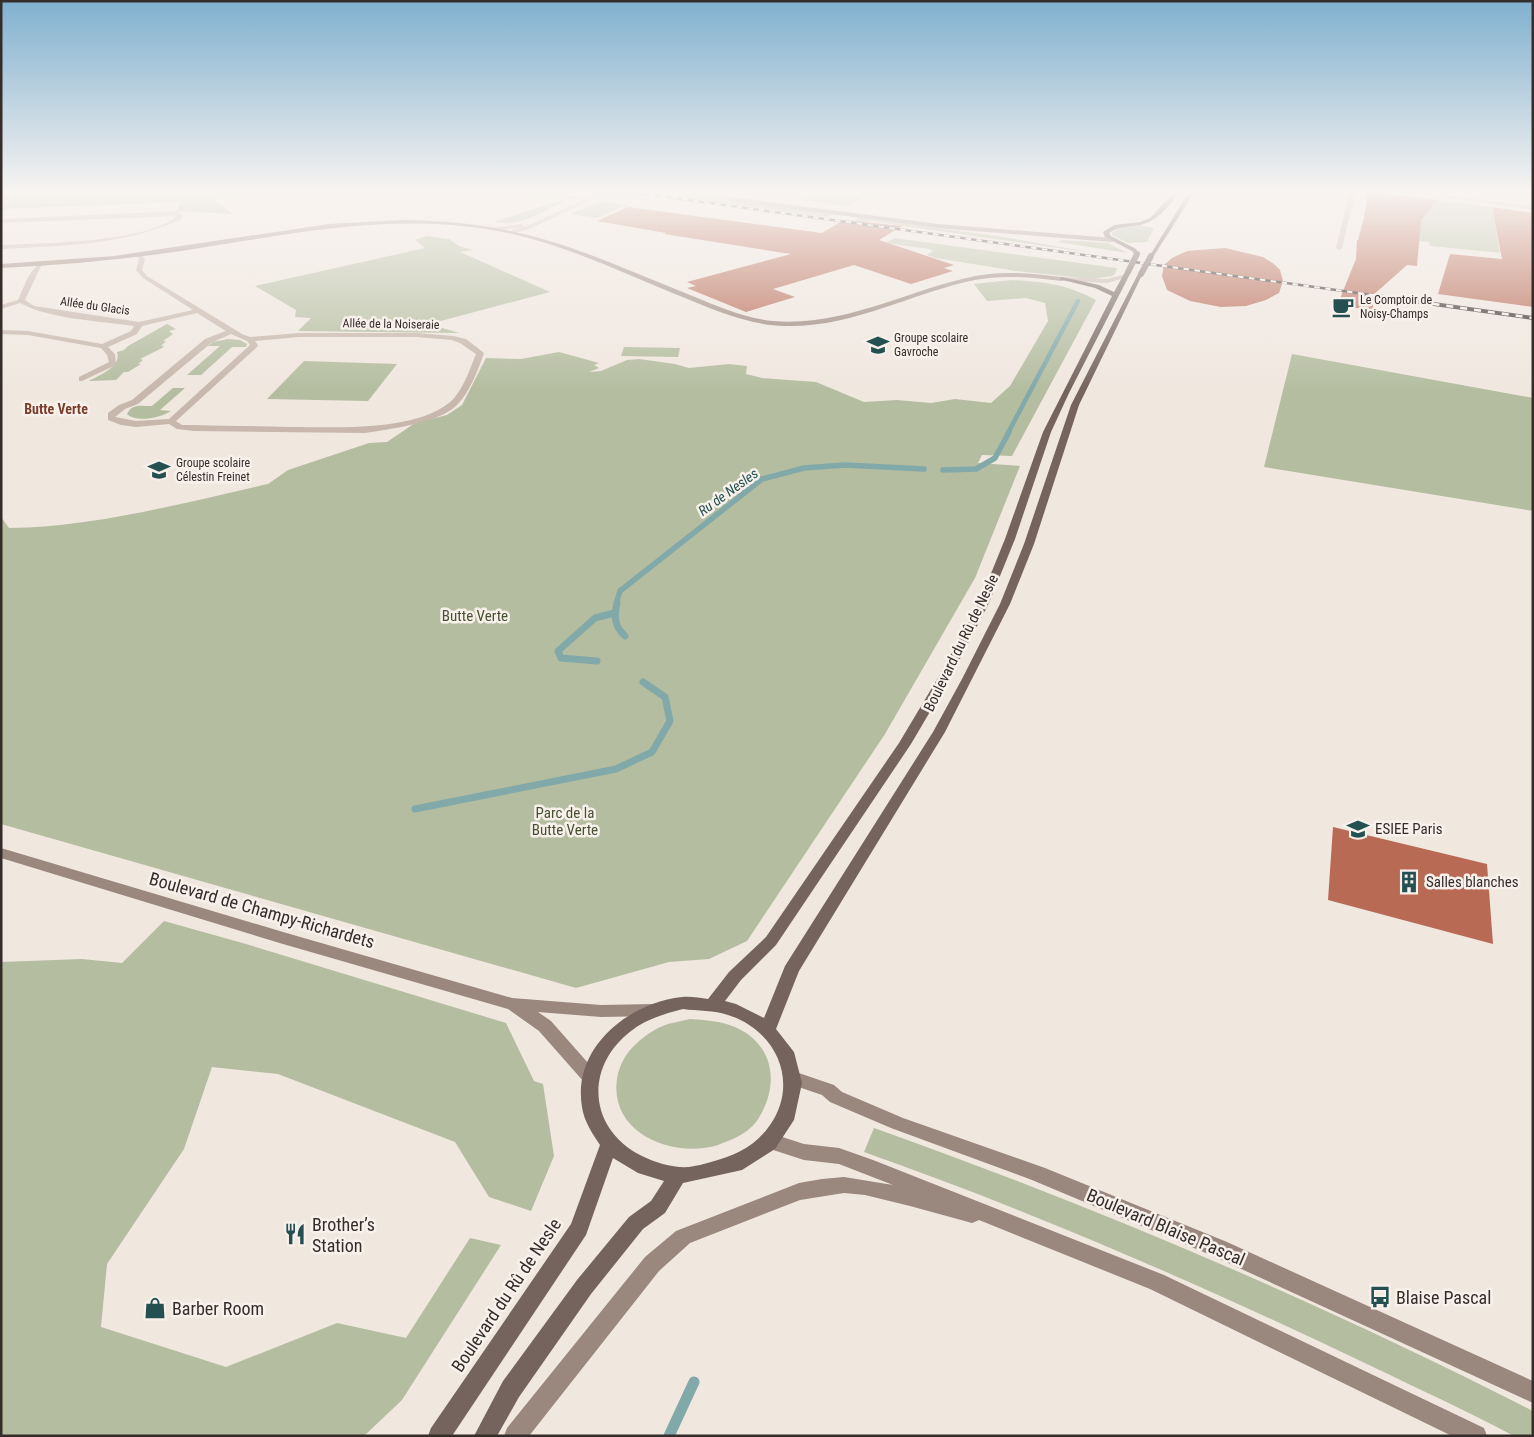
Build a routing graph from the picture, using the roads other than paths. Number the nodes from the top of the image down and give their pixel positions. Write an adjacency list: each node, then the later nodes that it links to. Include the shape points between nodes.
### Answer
1 (117, 257): 6 (street)
2 (141, 257): 13 (street, via 139,270)
3 (587, 257): 9 (street, via 732,315 771,324 840,320 977,278 1014,275)
4 (1135, 257): 8 (main road, bridge)
5 (1150, 257): 25 (main road, Boulevard du Rû de Nesle, bridge, via 1075,405 1029,544 1005,604 968,679 791,970)
6 (39, 264): 7 (street); 11 (street)
7 (1, 266)
8 (1127, 274): 9 (street, via 1107,281); 10 (main road)
9 (1062, 279): 10 (main road, via 1097,286)
10 (1116, 295): 23 (main road, via 1048,432 984,602 940,684 895,760 771,941 735,976)
11 (21, 301): 12 (street); 14 (street, Allée du Glacis, via 47,311)
12 (1, 307)
13 (197, 311): 14 (street, Allée du Glacis); 16 (street)
14 (139, 324): 18 (street, Allée du Glacis, via 134,332)
15 (1, 332): 18 (street, via 28,333)
16 (230, 332): 17 (street); 20 (street, Allée de la Noiseraie, via 208,341 135,402 111,415 114,421 129,423)
17 (250, 339): 20 (street, via 254,345); 20 (street, Allée de la Noiseraie, via 298,335 418,335 453,338 480,352 454,404 392,427 364,430 194,428 180,427)
18 (103, 346): 19 (street, via 111,354 113,362)
19 (82, 379)
20 (170, 421)
21 (1, 853): 22 (street, Boulevard de Champy-Richardets)
22 (512, 1004): 24 (street, Boulevard de Champy-Richardets, via 601,1011); 26 (street, Boulevard de Champy-Richardets, via 545,1026)
23 (714, 1004): 24 (main road, via 683,1004); 25 (main road, via 736,1010)
24 (658, 1010): 26 (main road, via 637,1018 619,1031 600,1053)
25 (768, 1029): 27 (main road, via 784,1048)
26 (590, 1077): 29 (main road, via 591,1112 600,1134)
27 (794, 1078): 28 (main road, via 790,1109); 32 (street, Boulevard Blaise Pascal, via 828,1090 836,1097 897,1123 1038,1174 1220,1249)
28 (770, 1141): 30 (main road, via 750,1158 730,1167 714,1172); 31 (street, via 804,1152 853,1160)
29 (609, 1144): 30 (main road, via 637,1164); 33 (main road, Boulevard du Rû de Nesle, via 579,1229)
30 (678, 1175): 34 (main road, via 658,1207 636,1223 584,1287 511,1389)
31 (1030, 1230): 35 (street, via 910,1197 844,1185 799,1192 683,1237 652,1264); 36 (street, via 1157,1282)
32 (1533, 1392)
33 (439, 1436)
34 (485, 1436)
35 (515, 1436)
36 (1476, 1436)

